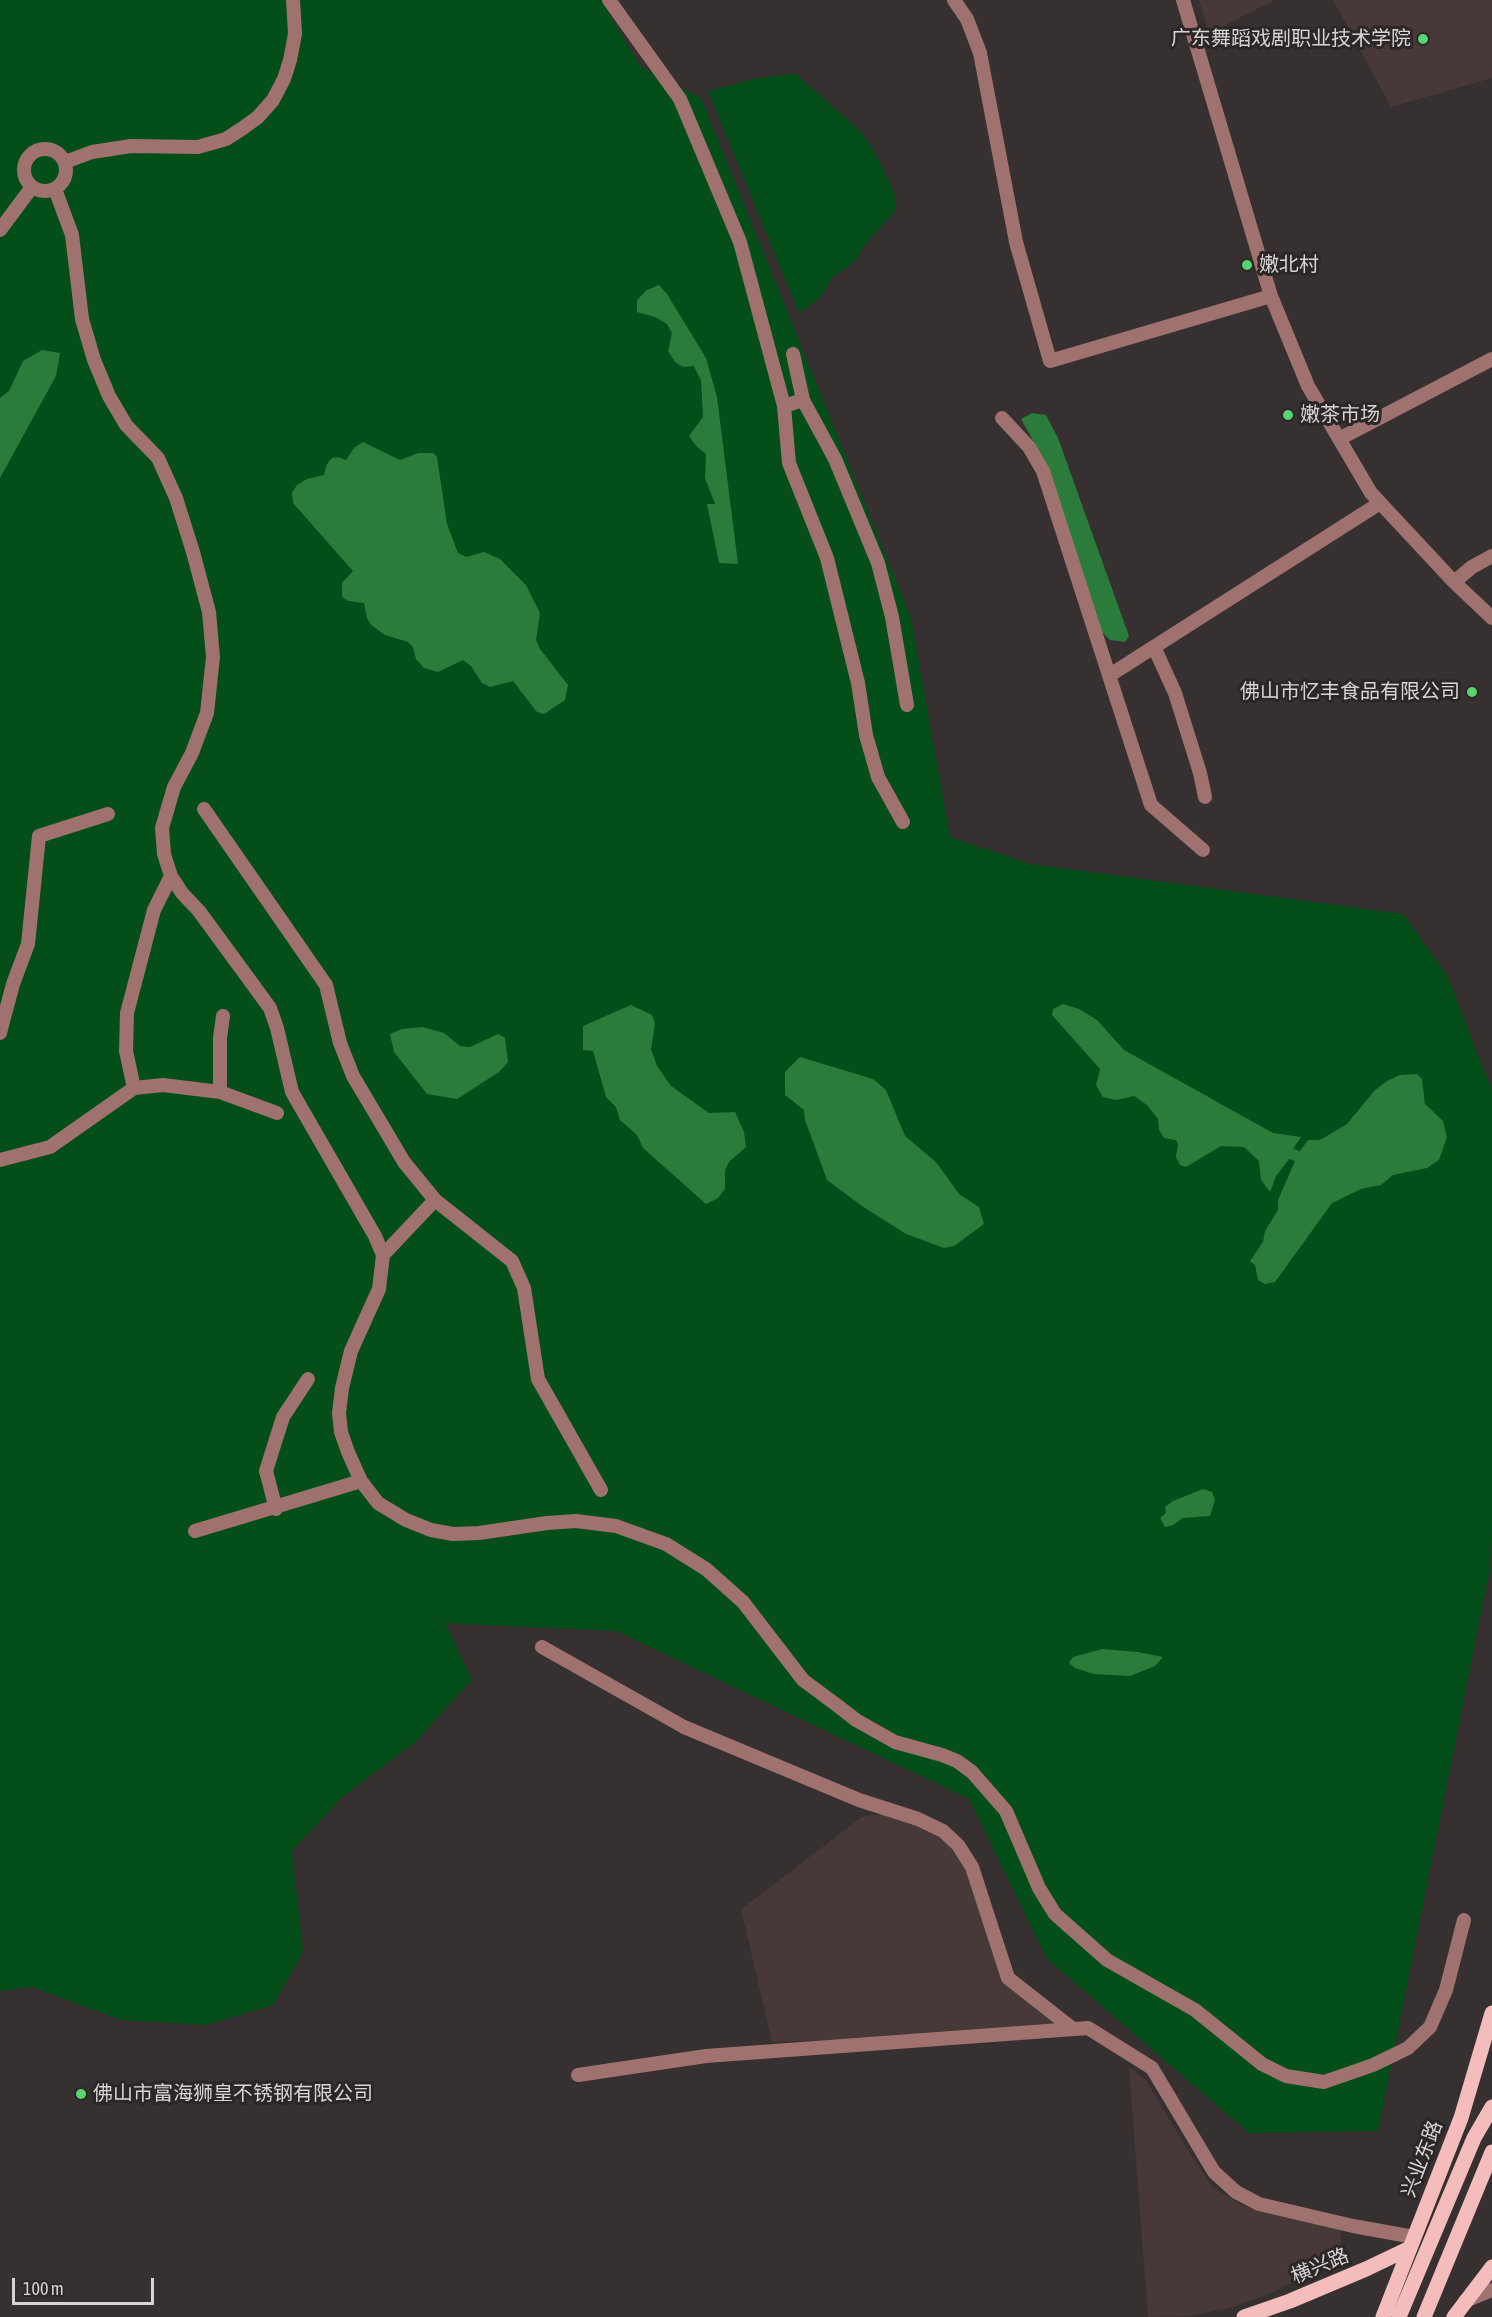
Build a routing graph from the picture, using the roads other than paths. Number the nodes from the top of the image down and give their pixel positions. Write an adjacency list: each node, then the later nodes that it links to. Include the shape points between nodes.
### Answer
1 (293, 0): 5 (street, via 295,34 284,79 258,117 243,128 225,139 198,147 131,146 92,152)
2 (609, 0): 13 (street, via 680,99 740,242)
3 (954, 0): 9 (street, via 967,19 980,53 1016,242 1050,361)
4 (1184, 0): 9 (street)
5 (65, 162): 6 (street, via 49,149 30,155 24,175); 7 (street, via 66,176)
6 (32, 186): 7 (street, via 45,191); 8 (street)
7 (55, 189): 28 (street, via 72,234 82,319 94,360 126,425 158,458 176,498 209,612 213,657 207,713 174,787 162,828)
8 (0, 230)
9 (1271, 296): 15 (street, via 1308,386)
10 (793, 354): 12 (street)
11 (1492, 359): 15 (street)
12 (803, 400): 13 (street); 22 (street, via 835,459 878,563)
13 (784, 406): 26 (street, via 789,463 827,558 878,777)
14 (1002, 418): 21 (street, via 1029,447 1043,471)
15 (1339, 439): 16 (street)
16 (1380, 503): 18 (street); 20 (street)
17 (1492, 556): 18 (street)
18 (1454, 582): 19 (street)
19 (1492, 618)
20 (1154, 647): 21 (street); 23 (street, via 1175,693)
21 (1110, 675): 27 (street, via 1151,805)
22 (907, 705)
23 (1205, 796)
24 (204, 809): 35 (street, via 326,985 340,1044 353,1076 404,1162)
25 (108, 814): 30 (street, via 39,836 28,944)
26 (903, 822)
27 (1203, 850)
28 (171, 876): 31 (street, via 154,910 127,1013 126,1051); 36 (street, via 270,1008 292,1092)
29 (223, 1016): 32 (street)
30 (0, 1033)
31 (134, 1088): 32 (street, via 163,1085); 34 (street, via 50,1147)
32 (220, 1092): 33 (street)
33 (277, 1113)
34 (0, 1160)
35 (435, 1200): 36 (street); 39 (street, via 512,1261 524,1288 538,1379)
36 (383, 1255): 38 (street, via 379,1289 351,1351 339,1413 341,1432)
37 (308, 1379): 40 (street, via 283,1417 266,1471)
38 (361, 1481): 40 (street); 43 (street, via 378,1503 431,1530 478,1533 576,1521 616,1526 666,1544 706,1569 743,1602 803,1680 820,1693 895,1742 942,1755 972,1772 1006,1811 1039,1888 1055,1914 1107,1960 1195,2010 1262,2064 1286,2076 1323,2082 1408,2048 1430,2027 1446,1990)
39 (601, 1490)
40 (276, 1509): 41 (street)
41 (195, 1531)
42 (542, 1647): 45 (street, via 684,1727 943,1831 972,1867 1008,1978)
43 (1464, 1920)
44 (1492, 2013): 49 (main road, 兴业东路, via 1461,2118)
45 (1072, 2029): 46 (street, via 706,2056); 49 (street, via 1088,2028 1152,2068 1214,2172 1236,2192 1259,2204)
46 (578, 2075)
47 (1492, 2107): 55 (main road, via 1474,2138)
48 (1492, 2152): 56 (main road)
49 (1412, 2242): 53 (main road, 横兴路, via 1366,2269); 54 (main road, 兴业东路)
50 (1492, 2267): 52 (main road)
51 (1492, 2290): 52 (street)
52 (1465, 2301): 57 (main road)
53 (1244, 2317)
54 (1383, 2317)
55 (1399, 2317)
56 (1424, 2317)
57 (1454, 2317)

